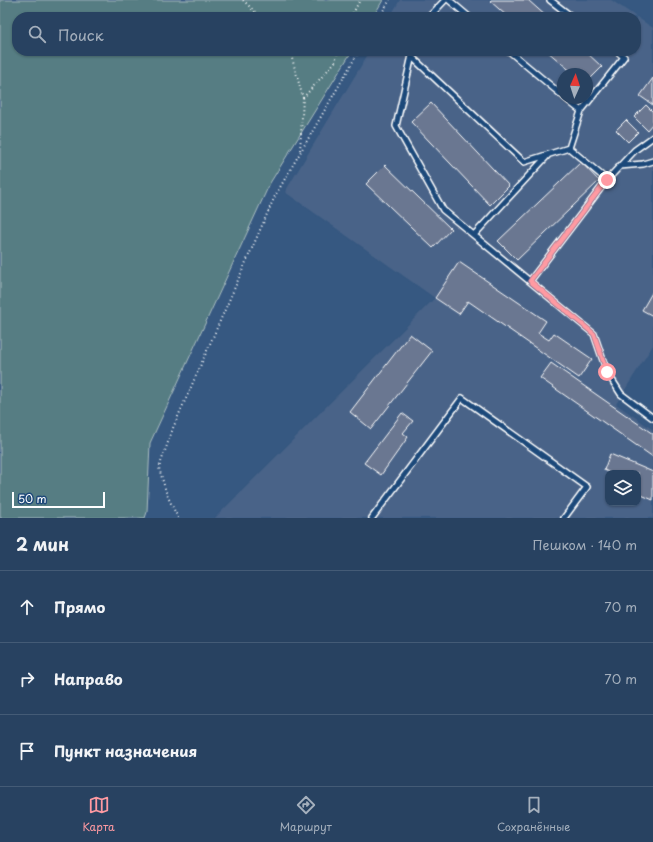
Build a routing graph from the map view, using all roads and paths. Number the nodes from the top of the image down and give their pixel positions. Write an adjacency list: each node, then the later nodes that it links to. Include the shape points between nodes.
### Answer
1 (243, 0): 7 (path)
2 (360, 0): 8 (path)
3 (390, 0): 9 (path)
4 (445, 0): 10 (lane)
5 (449, 0): 11 (lane)
6 (550, 0): 12 (lane)
7 (255, 12)
8 (354, 12)
9 (382, 12)
10 (434, 12)
11 (463, 12)
12 (566, 12)
13 (291, 56): 20 (path)
14 (337, 56): 20 (path, via 335,62)
15 (356, 56): 25 (path)
16 (515, 56): 19 (lane)
17 (623, 56): 22 (lane)
18 (412, 57): 26 (lane, via 524,162); 30 (lane, via 396,126 443,210)
19 (557, 91)
20 (303, 98): 25 (path)
21 (572, 104): 22 (lane)
22 (581, 111): 24 (lane)
23 (653, 137): 28 (lane, via 635,150)
24 (569, 148): 26 (lane); 29 (lane)
25 (300, 154): 33 (path, via 275,196 173,428 161,462 159,468 167,495)
26 (549, 154): 30 (lane)
27 (653, 161): 28 (lane)
28 (620, 166): 29 (lane)
29 (607, 180): 31 (lane)
30 (474, 235): 31 (lane)
31 (530, 281): 32 (lane, via 594,334 607,372 621,394)
32 (653, 418)
33 (178, 518)
34 (372, 518): 35 (lane, via 462,398 587,487)
35 (564, 518)

